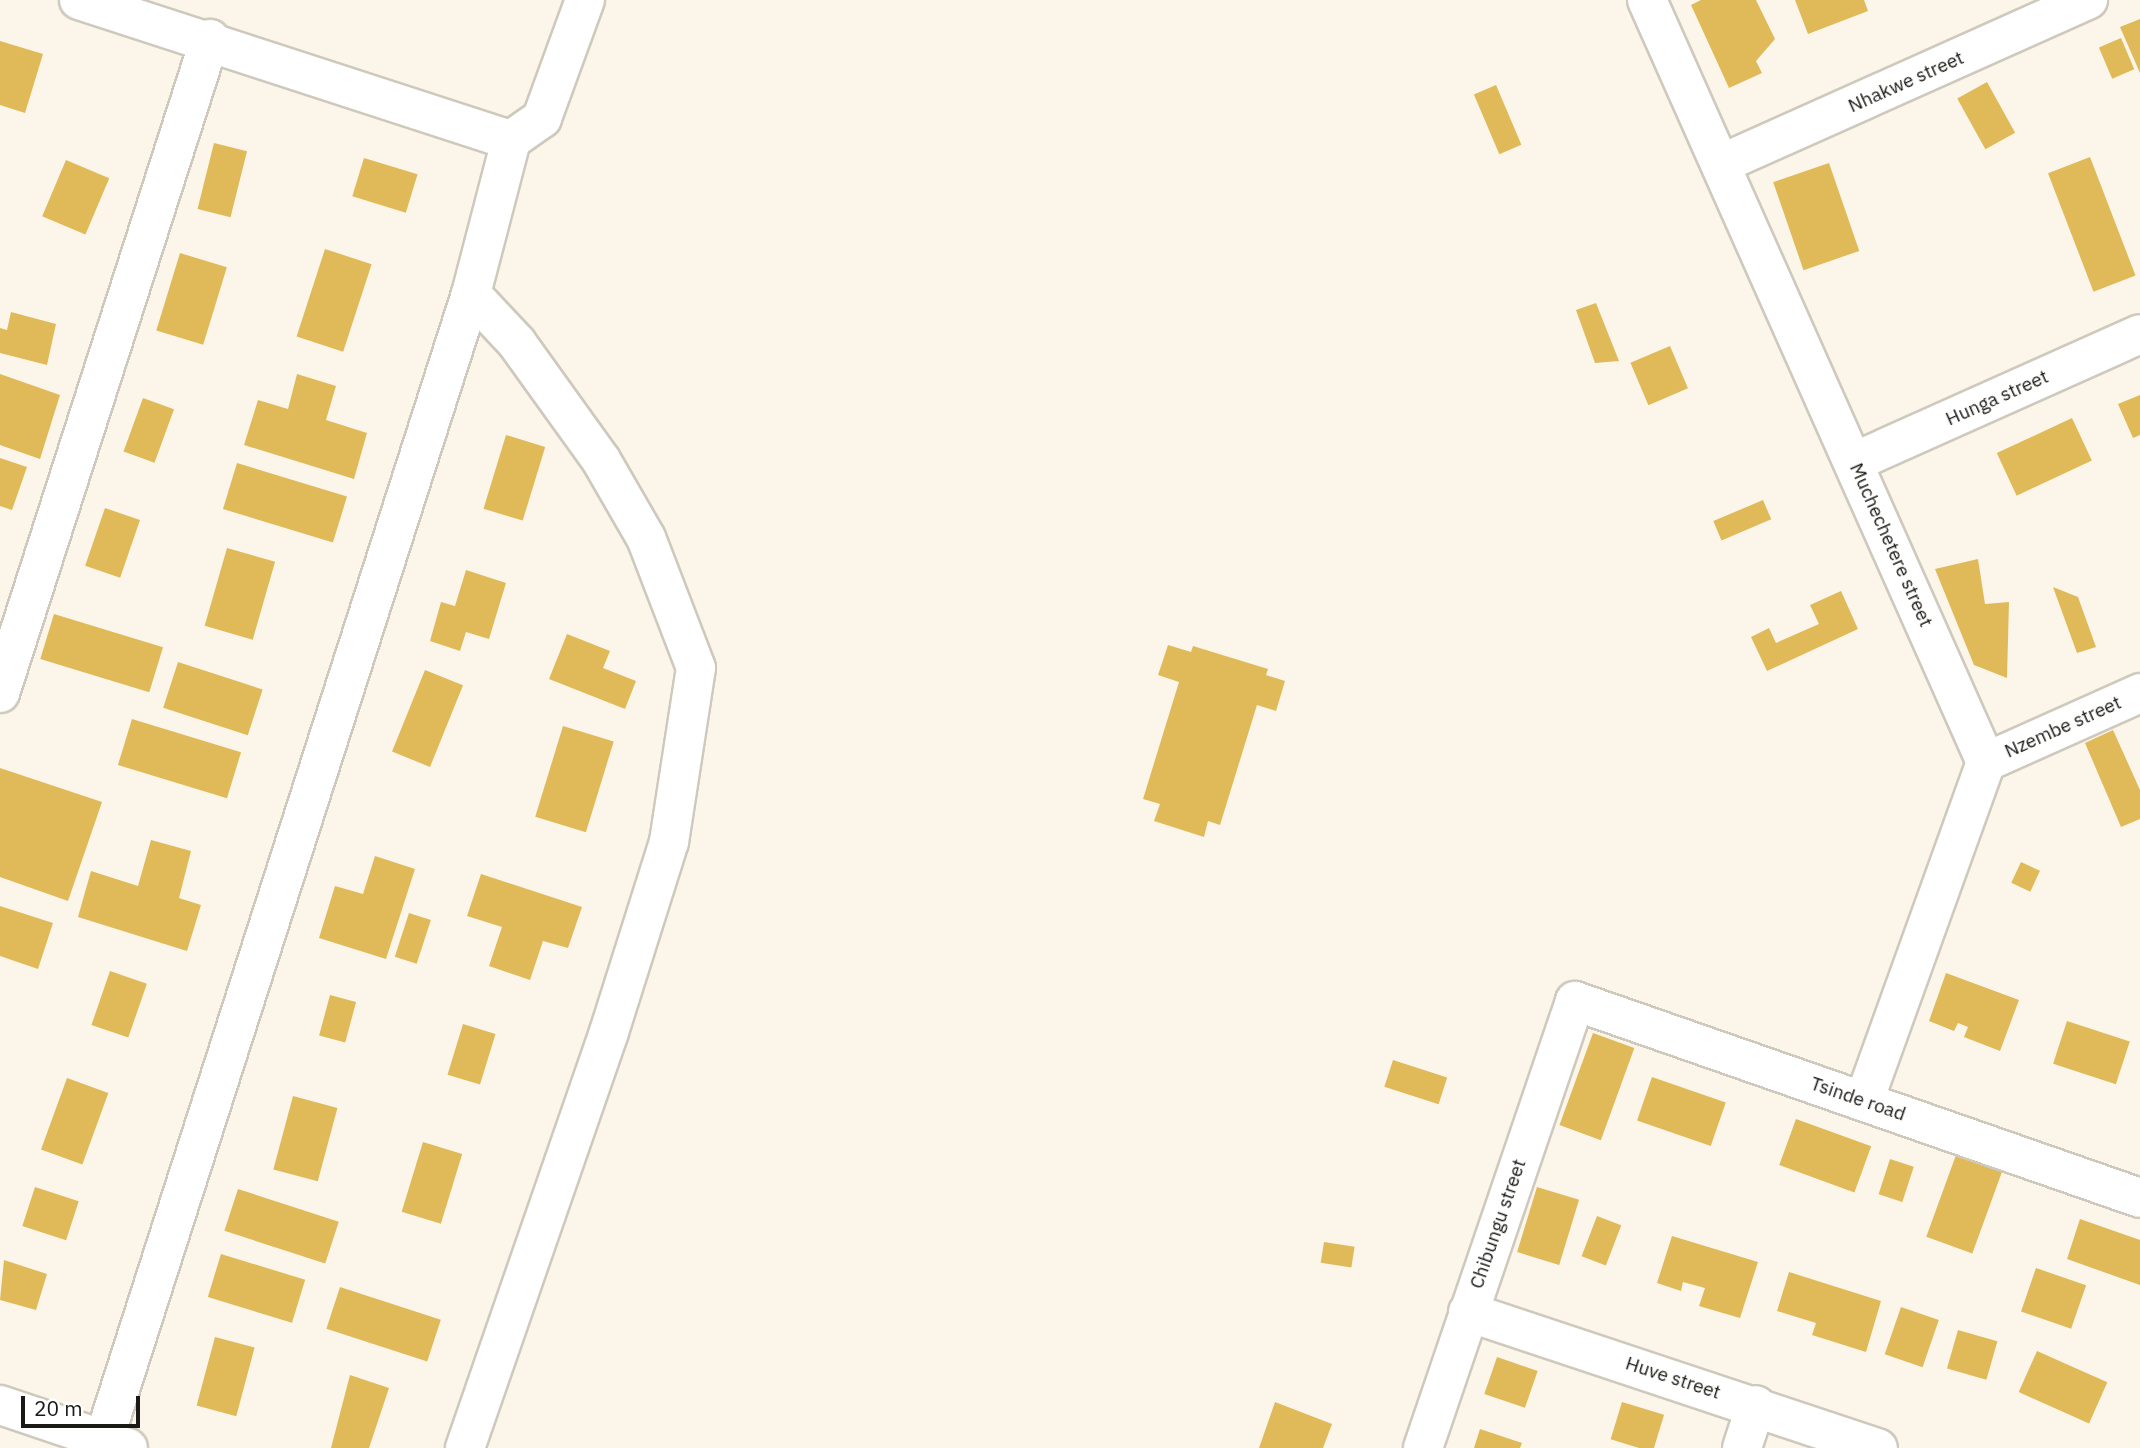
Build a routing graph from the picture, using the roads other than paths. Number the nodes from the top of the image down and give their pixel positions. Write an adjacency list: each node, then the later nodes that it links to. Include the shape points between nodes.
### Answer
1 (79, 0): 5 (street)
2 (585, 0): 6 (street, via 542,118)
3 (1647, 0): 7 (street, Muchechetere street)
4 (2088, 0): 7 (street, Nhakwe street)
5 (209, 39): 6 (street); 11 (street)
6 (511, 140): 8 (street)
7 (1723, 163): 10 (street, Muchechetere street)
8 (471, 293): 20 (street); 21 (street, via 517,343 601,460 646,538 696,668 669,842 609,1032)
9 (2140, 334): 10 (street, Hunga street)
10 (1854, 462): 13 (street, Muchechetere street)
11 (0, 692)
12 (2140, 693): 13 (street, Nzembe street)
13 (1986, 762): 15 (street)
14 (1575, 1001): 15 (street, Tsinde road); 17 (street, Chibungu street)
15 (1864, 1101): 16 (street, Tsinde road)
16 (2140, 1198)
17 (1468, 1312): 19 (street, Huve street); 22 (street, Chibungu street)
18 (0, 1405): 20 (street)
19 (1756, 1405): 23 (street); 24 (street, Huve street)
20 (117, 1444)
21 (465, 1448)
22 (1423, 1448)
23 (1742, 1448)
24 (1878, 1448)

